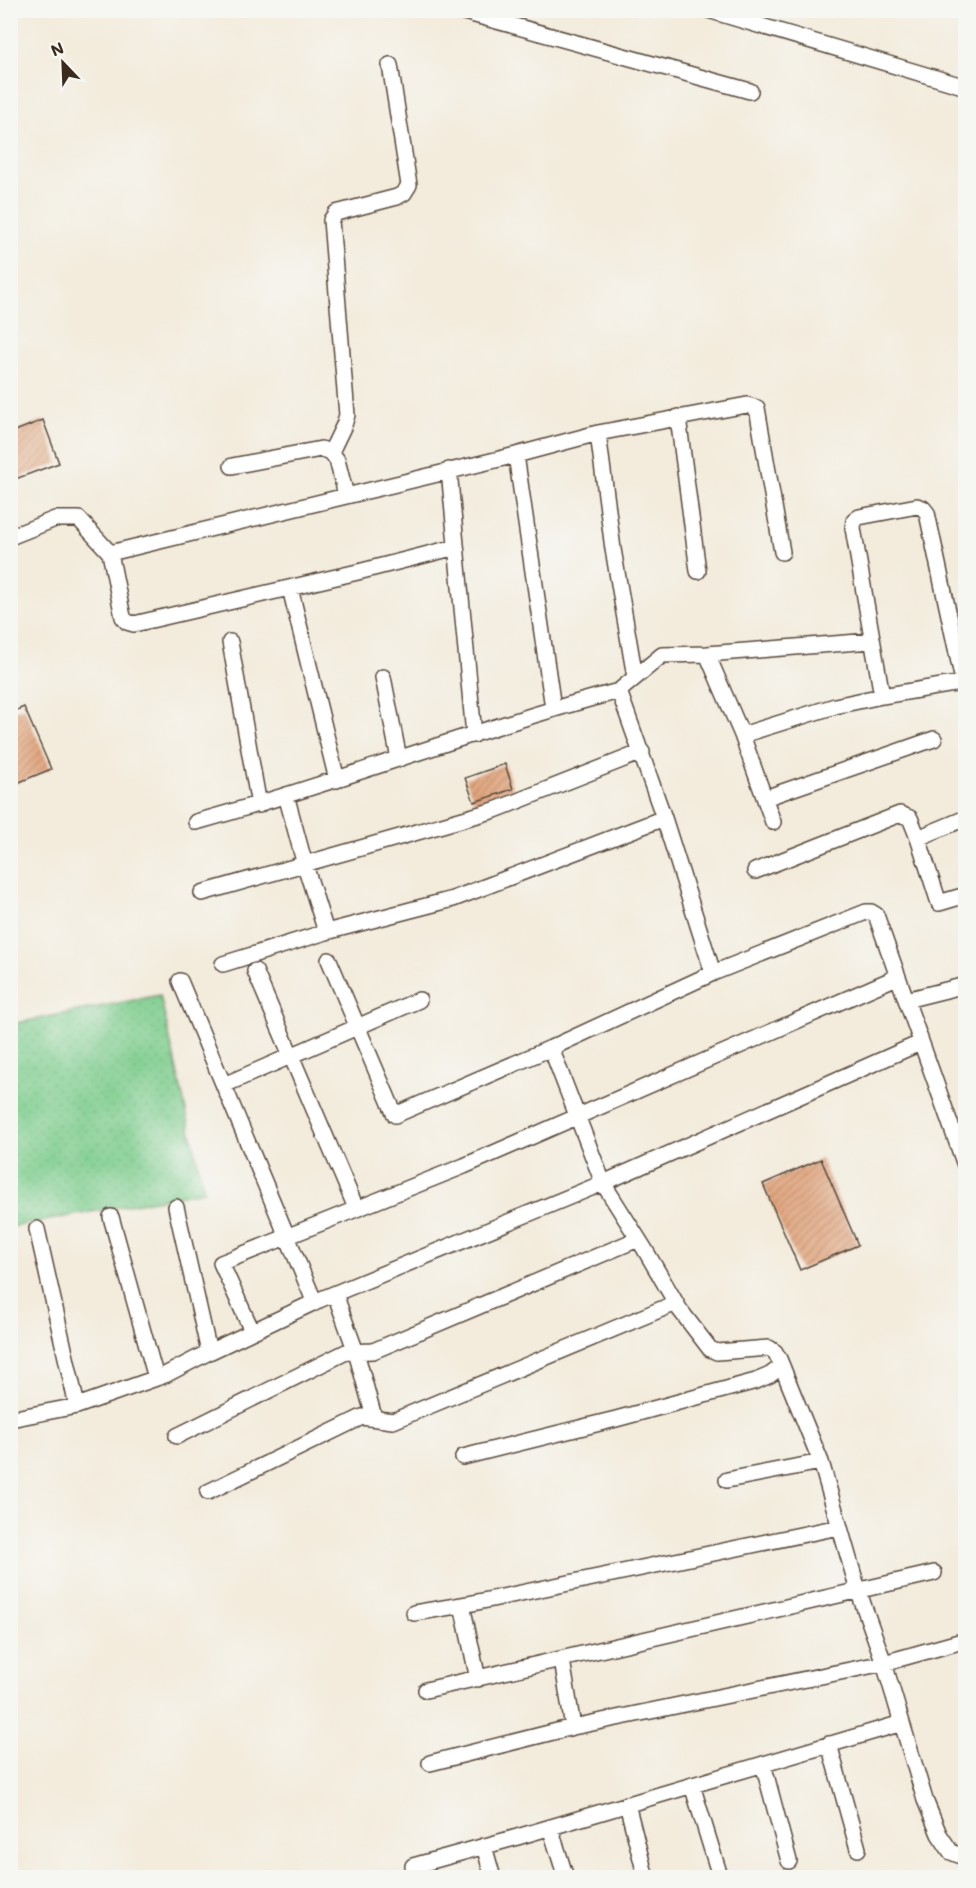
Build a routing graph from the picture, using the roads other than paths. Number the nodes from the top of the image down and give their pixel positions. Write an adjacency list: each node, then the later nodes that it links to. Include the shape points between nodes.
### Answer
1 (457, 10): 5 (street)
2 (708, 10): 4 (street)
3 (390, 65): 8 (street, via 409,185 397,197 336,213 331,220 347,415)
4 (966, 87)
5 (750, 91)
6 (678, 417): 7 (street); 15 (street, via 747,405 757,408); 17 (street)
7 (597, 433): 9 (street); 23 (street)
8 (331, 452): 10 (street, via 321,449); 12 (street, via 337,459)
9 (516, 455): 11 (street); 27 (street)
10 (232, 466)
11 (449, 470): 12 (street); 14 (street)
12 (346, 495): 16 (street)
13 (10, 537): 16 (street, via 55,519 79,519)
14 (456, 547): 18 (street); 28 (street)
15 (782, 552)
16 (110, 553): 18 (street, via 123,617 134,624)
17 (698, 571)
18 (290, 588): 33 (street)
19 (871, 641): 21 (street); 24 (street, via 854,521 917,506 923,508); 26 (street)
20 (230, 642): 36 (street)
21 (707, 654): 23 (street, via 662,655); 29 (street)
22 (383, 677): 32 (street)
23 (635, 677): 25 (street)
24 (964, 682): 26 (street)
25 (619, 691): 27 (street); 31 (street)
26 (882, 696): 29 (street)
27 (553, 708): 28 (street)
28 (474, 735): 32 (street)
29 (742, 735): 35 (street)
30 (934, 739): 35 (street)
31 (642, 752): 37 (street); 42 (street, via 495,810)
32 (399, 759): 33 (street)
33 (337, 780): 34 (street)
34 (286, 795): 36 (street); 42 (street)
35 (765, 798): 40 (street)
36 (259, 805): 39 (street)
37 (664, 818): 46 (street, via 453,899); 50 (street)
38 (966, 818): 41 (street)
39 (196, 822)
40 (773, 822)
41 (918, 838): 43 (street, via 910,818 900,814); 45 (street, via 939,903)
42 (305, 865): 44 (street); 46 (street)
43 (755, 871)
44 (202, 893)
45 (966, 895)
46 (326, 932): 48 (street)
47 (329, 960): 56 (street)
48 (223, 964)
49 (255, 970): 59 (street)
50 (713, 973): 51 (street, via 866,912 876,915); 58 (street)
51 (897, 977): 55 (street); 61 (street)
52 (180, 981): 60 (street)
53 (966, 985): 55 (street)
54 (419, 1000): 56 (street)
55 (906, 1000): 57 (street)
56 (357, 1027): 58 (street, via 395,1114); 59 (street)
57 (920, 1043): 62 (street); 63 (street)
58 (550, 1048): 61 (street)
59 (291, 1056): 60 (street); 65 (street)
60 (224, 1085): 68 (street)
61 (576, 1117): 63 (street); 65 (street)
62 (966, 1168)
63 (603, 1183): 69 (street); 70 (street)
64 (176, 1207): 74 (street)
65 (356, 1208): 68 (street)
66 (111, 1217): 77 (street)
67 (37, 1229): 78 (street)
68 (287, 1236): 71 (street); 73 (street, via 221,1263)
69 (638, 1239): 72 (street); 75 (street, via 373,1351)
70 (335, 1294): 71 (street); 75 (street)
71 (315, 1303): 73 (street)
72 (675, 1303): 76 (street, via 710,1349 717,1352 769,1348); 79 (street, via 393,1421)
73 (252, 1331): 74 (street)
74 (209, 1352): 77 (street)
75 (356, 1352): 79 (street); 81 (street, via 346,1352)
76 (782, 1366): 82 (street, via 756,1381); 83 (street)
77 (156, 1378): 78 (street)
78 (77, 1406): 80 (street)
79 (374, 1417): 85 (street, via 362,1417)
80 (10, 1419)
81 (177, 1436)
82 (463, 1457)
83 (822, 1462): 84 (street); 86 (street)
84 (727, 1480)
85 (208, 1492)
86 (839, 1527): 88 (street); 89 (street)
87 (934, 1573): 88 (street)
88 (858, 1590): 92 (street); 93 (street)
89 (462, 1605): 90 (street); 94 (street)
90 (414, 1613)
91 (960, 1642): 93 (street)
92 (562, 1660): 94 (street); 97 (street)
93 (884, 1662): 96 (street); 97 (street)
94 (478, 1679): 95 (street)
95 (426, 1690)
96 (902, 1723): 98 (street); 106 (street, via 939,1834 951,1852)
97 (573, 1727): 99 (street)
98 (828, 1744): 100 (street); 105 (street)
99 (430, 1764)
100 (763, 1764): 101 (street); 107 (street)
101 (692, 1785): 102 (street); 108 (street)
102 (627, 1804): 103 (street); 112 (street)
103 (550, 1827): 104 (street); 111 (street)
104 (484, 1846): 109 (street, via 413,1866); 110 (street)
105 (858, 1849)
106 (966, 1855)
107 (789, 1861)
108 (719, 1873)
109 (416, 1878)
110 (493, 1878)
111 (566, 1878)
112 (646, 1878)

